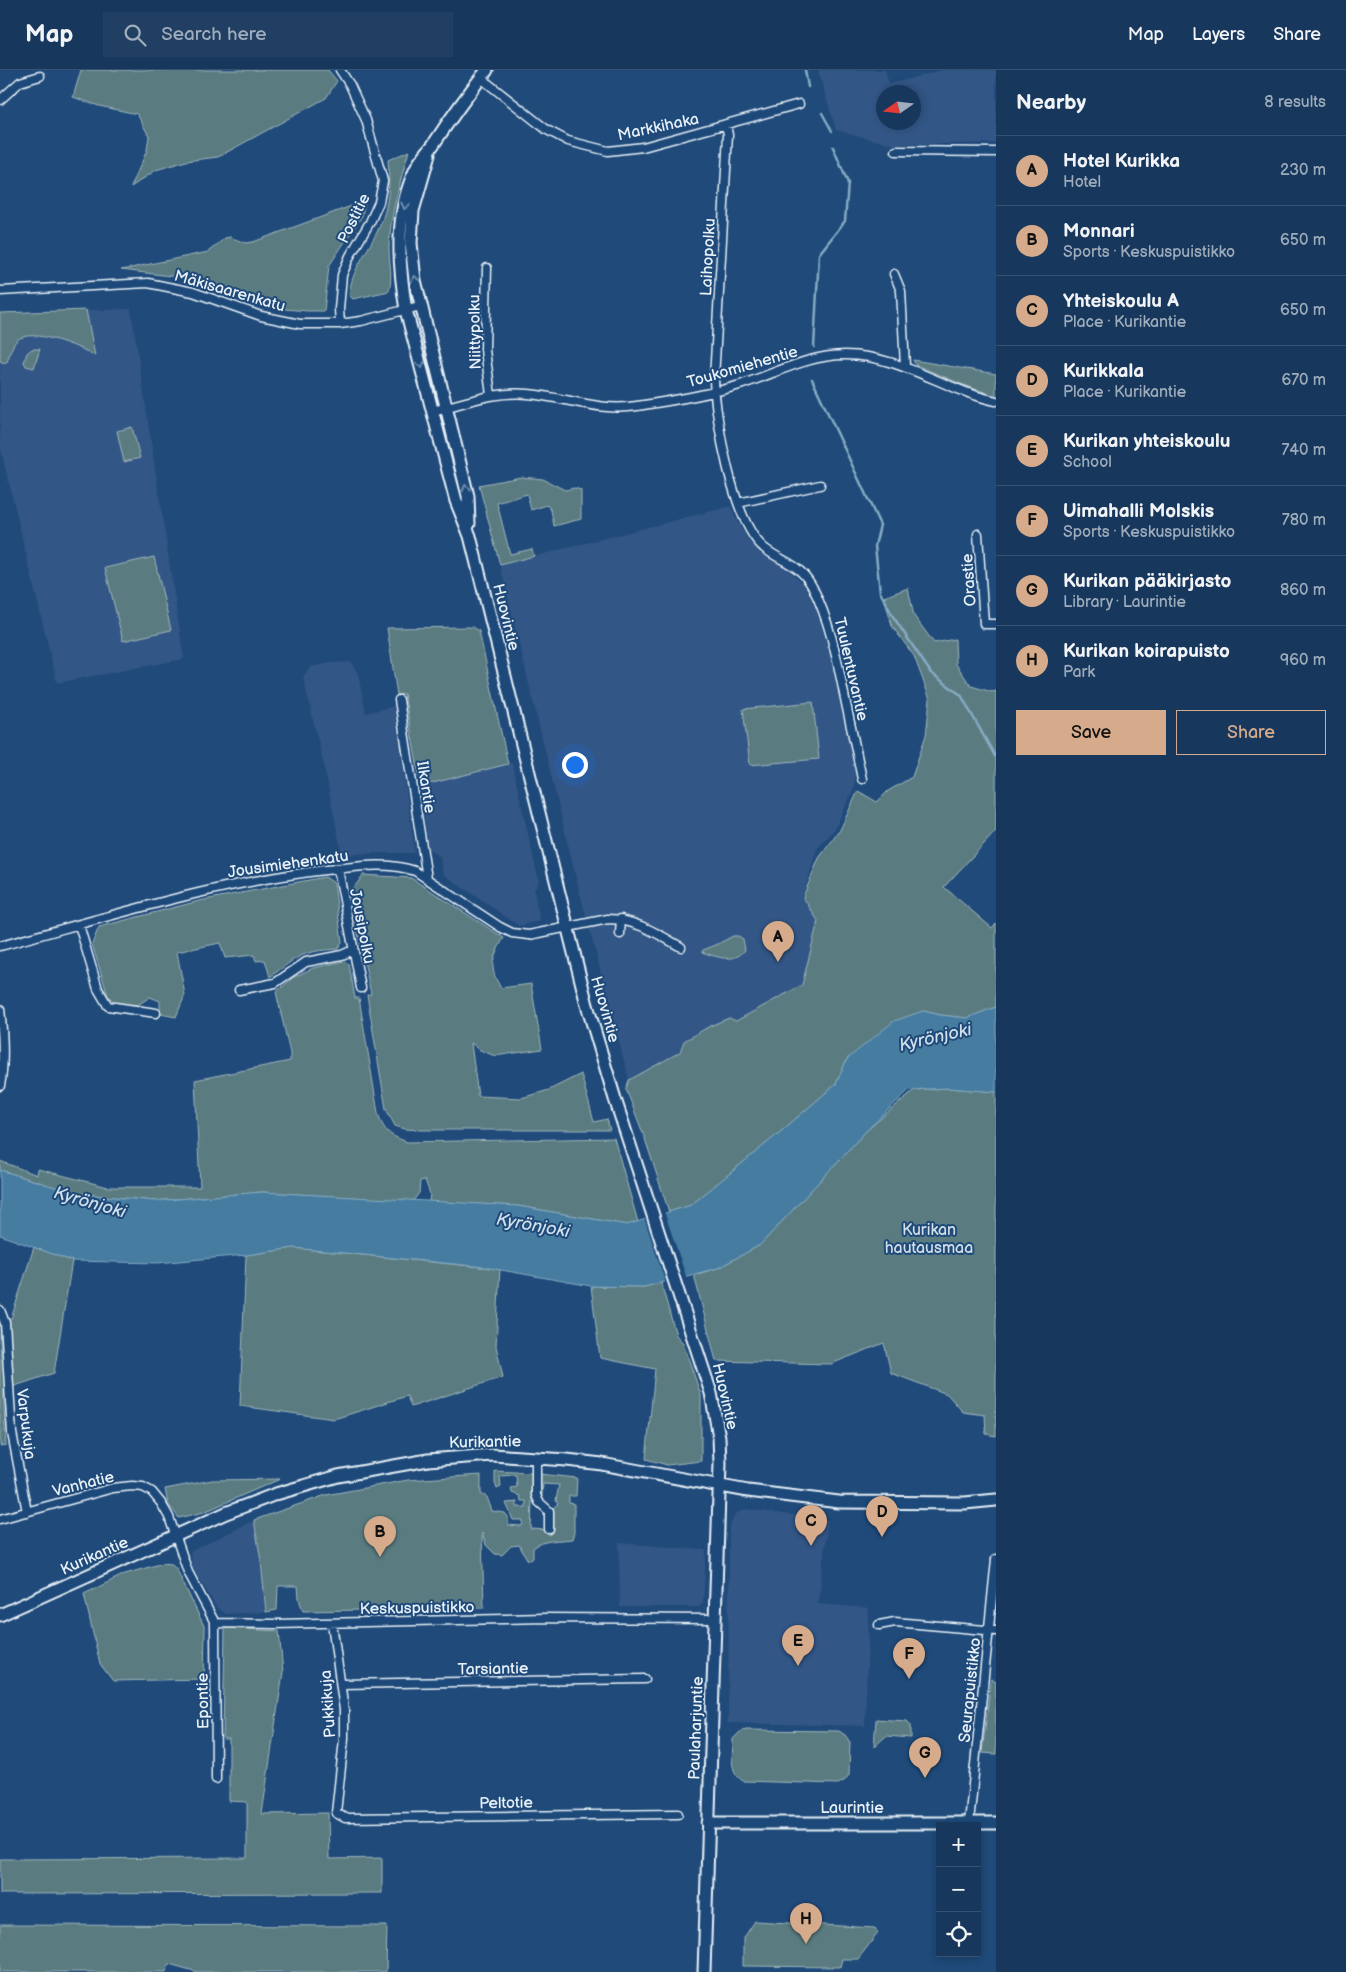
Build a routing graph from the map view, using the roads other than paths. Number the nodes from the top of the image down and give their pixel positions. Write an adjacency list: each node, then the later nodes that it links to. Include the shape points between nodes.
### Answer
1 (340, 70): 15 (street, Postitie, via 366,120 383,181 379,202 342,275 338,309)
2 (484, 74): 6 (street, Markkihaka, via 499,94 554,134 568,142 608,151 643,147); 7 (main road, Huovintie)
3 (40, 76): 4 (street, via 20,82)
4 (0, 100)
5 (799, 104): 6 (street, Markkihaka)
6 (726, 124): 17 (street, Laihopolku)
7 (432, 146): 13 (main road, Huovintie, one-way to 7, via 411,243 413,211); 14 (main road, Huovintie, one-way to 14, via 419,163 404,207 399,242)
8 (896, 151): 9 (street)
9 (996, 152)
10 (487, 268): 18 (street, Niittypolku, via 485,350)
11 (894, 274): 16 (street, via 901,292)
12 (0, 291): 15 (street, Mäkisaarenkatu, via 148,283 193,292 261,316 300,324)
13 (420, 306): 14 (street, Mäkisaarenkatu); 20 (main road, Huovintie)
14 (406, 310): 15 (street, Mäkisaarenkatu); 21 (main road, Huovintie, one-way to 21)
15 (340, 324)
16 (905, 366): 17 (street, Toukomiehentie, via 845,355 821,358); 19 (street, Toukomiehentie, via 978,397)
17 (714, 392): 18 (street, Toukomiehentie, via 635,407 610,408 530,394); 23 (street, Tuulentuvantie, via 729,475)
18 (491, 396): 20 (street, Toukomiehentie)
19 (996, 401)
20 (446, 408): 21 (street, Toukomiehentie); 25 (main road, Huovintie, one-way to 20, via 468,496)
21 (432, 411): 25 (main road, Huovintie, via 456,501)
22 (820, 485): 23 (street)
23 (738, 503): 28 (street, Tuulentuvantie, via 750,530 763,547 797,567 812,586 826,617)
24 (978, 534): 26 (street, Orastie, via 984,624)
25 (470, 536): 33 (main road, Huovintie)
26 (996, 624)
27 (400, 700): 30 (street, Ilkantie)
28 (862, 779)
29 (338, 869): 30 (street, Jousimiehenkatu, via 392,866 415,871); 32 (street, Jousimiehenkatu, via 215,888); 37 (street, Jousipolku)
30 (427, 878): 33 (street, Jousimiehenkatu, via 512,933 530,936)
31 (621, 919): 33 (street, Jousimiehenkatu); 34 (street); 36 (street)
32 (79, 925): 35 (street, Jousimiehenkatu); 41 (street, via 98,989 108,1006)
33 (568, 928): 45 (main road, Huovintie, via 616,1098 711,1393 719,1437)
34 (620, 934)
35 (0, 946)
36 (681, 947)
37 (353, 950): 38 (street, Jousipolku); 39 (street, via 306,962 275,983)
38 (361, 988)
39 (240, 990)
40 (0, 1009): 42 (street, via 3,1039)
41 (156, 1013)
42 (0, 1086)
43 (0, 1310): 47 (street, Varpukuja, via 5,1323 12,1433)
44 (536, 1457): 45 (main road, Kurikantie, via 602,1464); 49 (street, via 536,1495 549,1510); 50 (main road, Kurikantie, via 463,1456 338,1476 276,1494)
45 (719, 1486): 46 (main road, Kurikantie, via 855,1503); 53 (main road, Paulaharjuntie)
46 (996, 1500)
47 (27, 1512): 48 (street, Vanhatie); 50 (street, Vanhatie, via 113,1488 143,1487 152,1492 160,1503)
48 (0, 1519)
49 (549, 1530)
50 (175, 1537): 52 (main road, Kurikantie); 54 (street, via 188,1572)
51 (996, 1559): 57 (street, Seurapuistikko)
52 (0, 1615)
53 (714, 1619): 55 (street, Keskuspuistikko, via 545,1618); 64 (main road, Paulaharjuntie)
54 (214, 1623): 55 (street, Keskuspuistikko); 60 (street, Epontie)
55 (332, 1623): 59 (street, Pukkikuja)
56 (879, 1625): 57 (street, via 895,1622)
57 (992, 1631): 63 (street, Seurapuistikko)
58 (645, 1679): 59 (street, Tarsiantie)
59 (341, 1684): 61 (street, Pukkikuja, via 344,1740)
60 (216, 1779)
61 (336, 1813): 62 (street, Peltotie, via 345,1818)
62 (678, 1814)
63 (969, 1822)
64 (708, 1823): 65 (main road, Laurintie); 68 (main road, Paulaharjuntie)
65 (936, 1823)
66 (981, 1823): 67 (main road, Laurintie)
67 (996, 1823)
68 (704, 1972)

